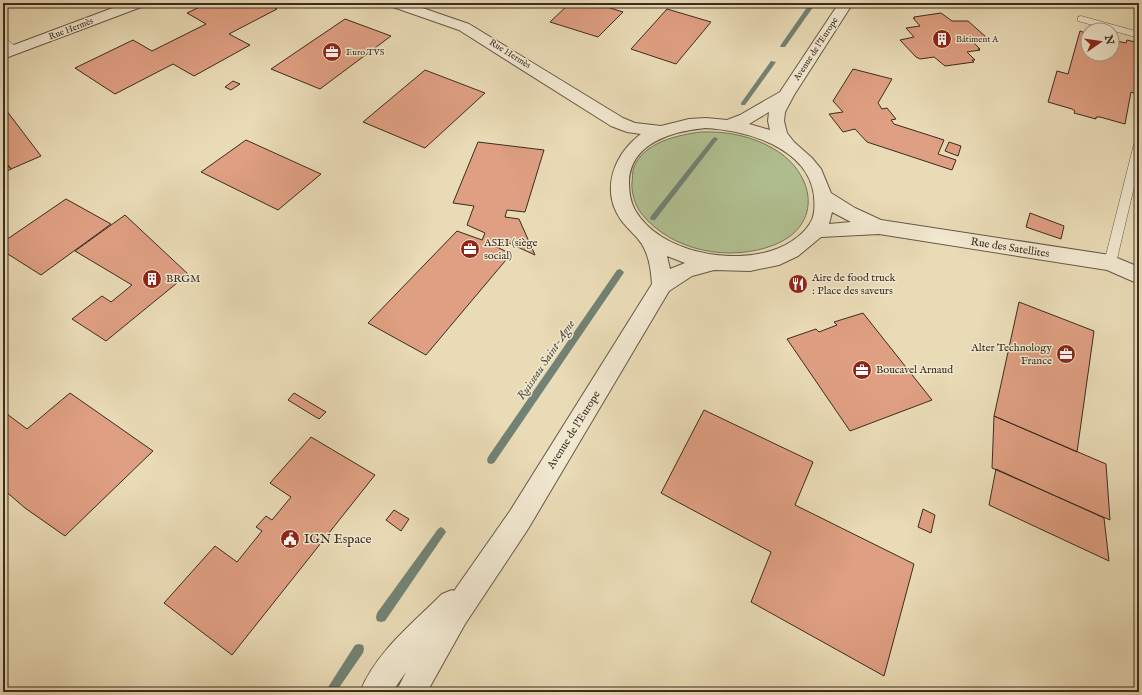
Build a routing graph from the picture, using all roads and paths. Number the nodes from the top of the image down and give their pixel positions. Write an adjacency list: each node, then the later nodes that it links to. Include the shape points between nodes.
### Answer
1 (139, 3): 7 (street, Rue Hermès)
2 (395, 3): 9 (street, Rue Hermès, via 464,27)
3 (846, 3): 8 (street, Avenue de l'Europe)
4 (1081, 19): 5 (lane)
5 (1139, 35)
6 (3, 40): 7 (lane)
7 (9, 52)
8 (786, 95): 10 (street, Avenue de l'Europe, via 746,119); 13 (street, Avenue de l'Europe, via 776,112 776,121)
9 (617, 122): 11 (street, Rue Hermès, via 633,128); 14 (street, Rue Hermès, via 625,131)
10 (731, 124): 11 (street, via 706,122); 13 (street, via 760,132)
11 (661, 131): 14 (street)
12 (1139, 144): 20 (lane)
13 (787, 145): 15 (street, via 805,160 818,178)
14 (631, 151): 18 (street, via 620,170 619,192 628,215)
15 (824, 197): 16 (street, Rue des Satellites, via 848,213); 17 (street, via 823,214)
16 (879, 227): 17 (street, Rue des Satellites); 20 (street, Rue des Satellites)
17 (816, 230): 19 (street, via 791,251 764,261)
18 (647, 236): 19 (street, via 677,253); 22 (street, via 655,248 660,263)
19 (713, 263): 22 (street, Avenue de l'Europe, via 683,271)
20 (1110, 263): 21 (street, Rue des Satellites)
21 (1139, 276)
22 (662, 285): 23 (street, Avenue de l'Europe, via 617,362)
23 (484, 572): 24 (street, Avenue de l'Europe, via 394,663); 25 (street, Avenue de l'Europe, via 455,614)
24 (375, 692)
25 (411, 692)

